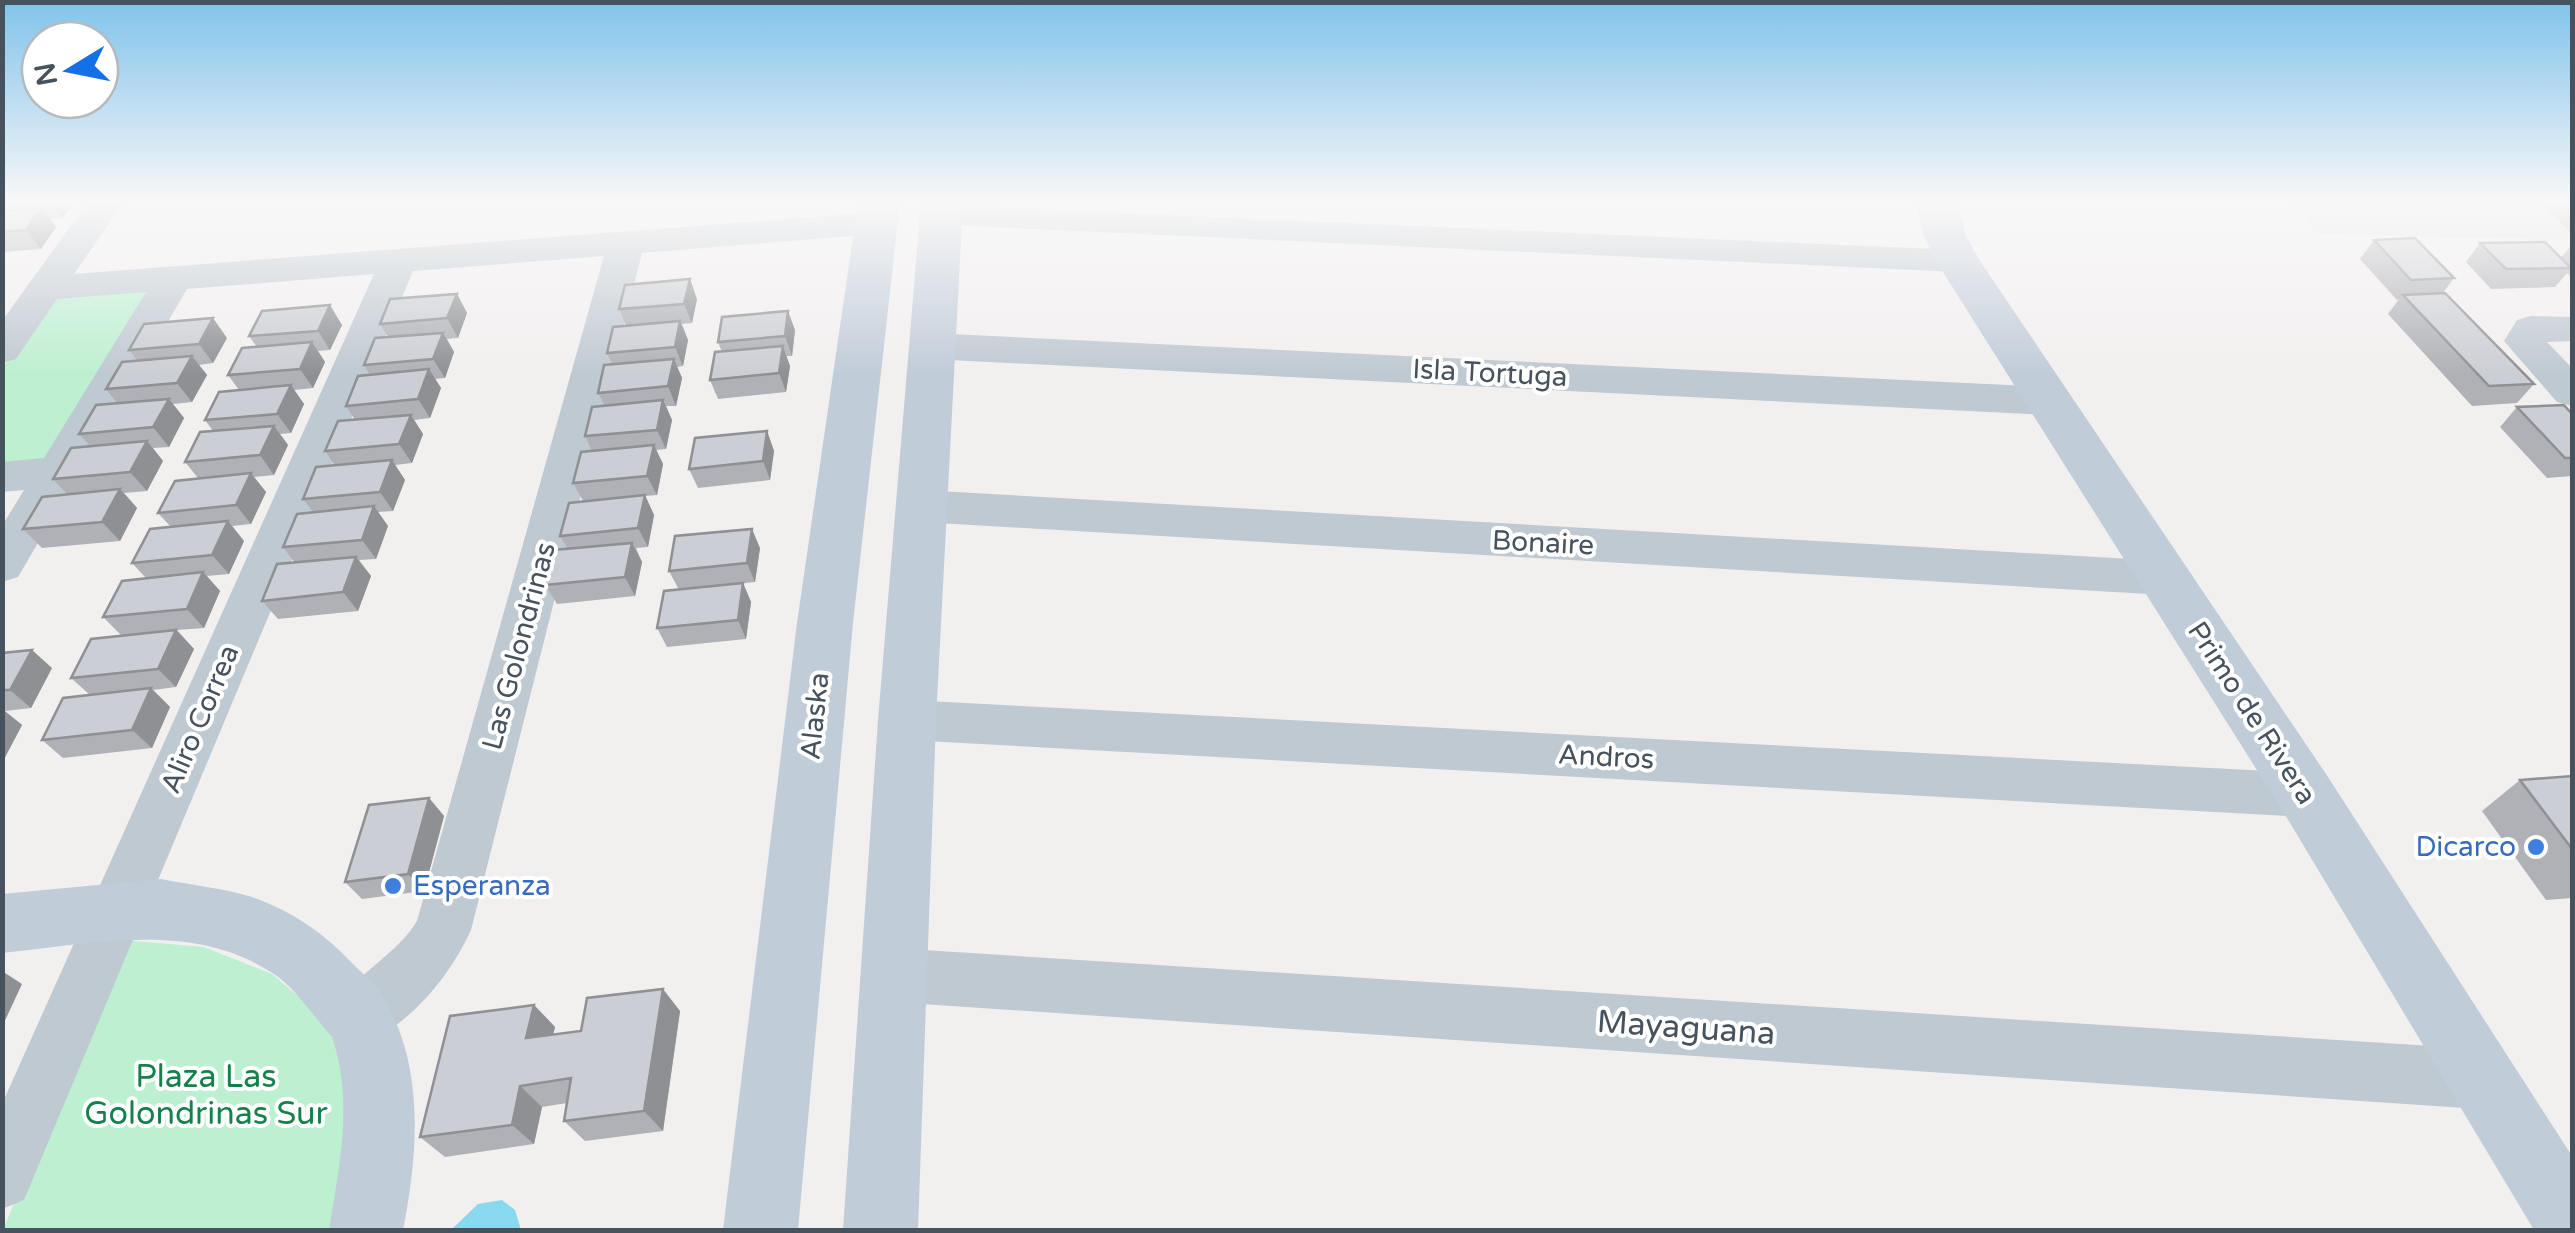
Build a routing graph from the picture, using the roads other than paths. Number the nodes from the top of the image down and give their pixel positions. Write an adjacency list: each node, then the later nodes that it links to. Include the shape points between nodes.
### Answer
1 (67, 260): 10 (street)
2 (399, 260): 3 (street); 9 (street); 23 (street, Aliro Correa)
3 (405, 260)
4 (622, 260): 26 (street, Las Golondrinas, via 442,930 425,960)
5 (871, 260): 31 (street, Alaska)
6 (937, 260): 13 (street)
7 (1929, 260): 8 (street)
8 (1958, 261): 15 (street, Primo de Rivera)
9 (174, 278): 10 (street); 16 (street)
10 (47, 288): 12 (street)
11 (2572, 329): 14 (street, via 2531,328 2524,341)
12 (8, 335)
13 (930, 346): 15 (street, Isla Tortuga); 18 (street)
14 (2572, 392)
15 (2050, 400): 20 (street, Primo de Rivera)
16 (58, 472): 17 (street); 19 (street)
17 (2, 477)
18 (921, 506): 20 (street, Bonaire); 21 (street)
19 (2, 564)
20 (2166, 578): 22 (street, Primo de Rivera)
21 (907, 720): 22 (street, Andros); 25 (street)
22 (2306, 795): 27 (street, Primo de Rivera)
23 (118, 911): 24 (street); 26 (street, via 161,908 246,925 301,956); 28 (street, Aliro Correa)
24 (2, 924)
25 (892, 975): 27 (street, Mayaguana); 32 (street)
26 (359, 1018): 30 (street, via 380,1105)
27 (2480, 1079): 29 (street, Primo de Rivera)
28 (2, 1178)
29 (2572, 1223)
30 (366, 1230)
31 (760, 1230)
32 (880, 1230)

